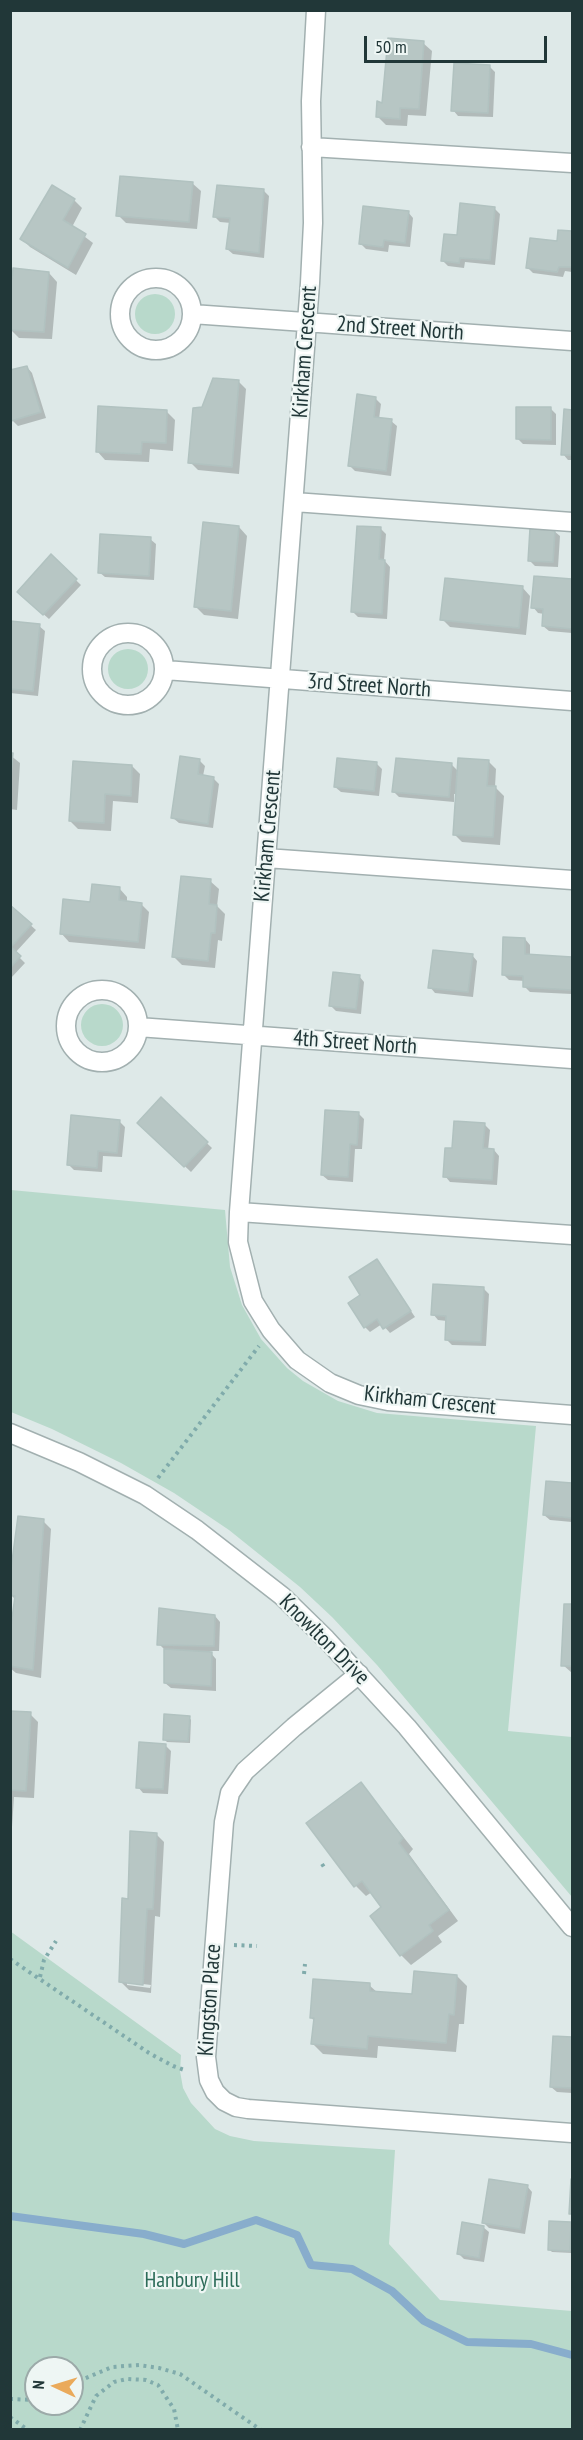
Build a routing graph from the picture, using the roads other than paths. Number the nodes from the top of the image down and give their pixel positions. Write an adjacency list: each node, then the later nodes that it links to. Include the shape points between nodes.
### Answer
1 (316, 10): 2 (street, Kirkham Crescent)
2 (311, 147): 3 (street); 5 (street, Kirkham Crescent, via 313,223)
3 (573, 163)
4 (192, 314): 4 (street, via 185,292 177,284 154,278 133,287 125,296 120,318 130,340 146,349 164,350 184,337); 5 (street, 2nd Street North)
5 (307, 323): 6 (street, 2nd Street North); 7 (street, Kirkham Crescent)
6 (573, 341)
7 (294, 502): 8 (street); 10 (street, Kirkham Crescent)
8 (573, 522)
9 (165, 670): 9 (street, via 158,648 138,634 120,634 104,642 92,663 92,675 103,696 124,706 136,705 156,693); 10 (street, 3rd Street North)
10 (280, 679): 11 (street, 3rd Street North); 12 (street, Kirkham Crescent)
11 (573, 701)
12 (266, 858): 13 (street); 15 (street, Kirkham Crescent)
13 (573, 880)
14 (138, 1027): 14 (street, via 131,1004 112,990 100,989 78,997 66,1017 65,1030 72,1046 85,1059 109,1062 125,1053 136,1039); 15 (street, 4th Street North)
15 (252, 1035): 16 (street, 4th Street North); 17 (street, Kirkham Crescent)
16 (573, 1059)
17 (239, 1212): 18 (street); 19 (street, Kirkham Crescent, via 238,1242 253,1301 297,1360 330,1383 388,1401)
18 (573, 1235)
19 (573, 1415)
20 (10, 1433): 21 (street, Knowlton Drive, via 145,1496 197,1530 282,1596)
21 (359, 1674): 22 (street, Knowlton Drive); 23 (street, Kingston Place, via 245,1770 225,1807 206,2057 215,2092 224,2101 248,2109)
22 (573, 1927)
23 (573, 2133)

